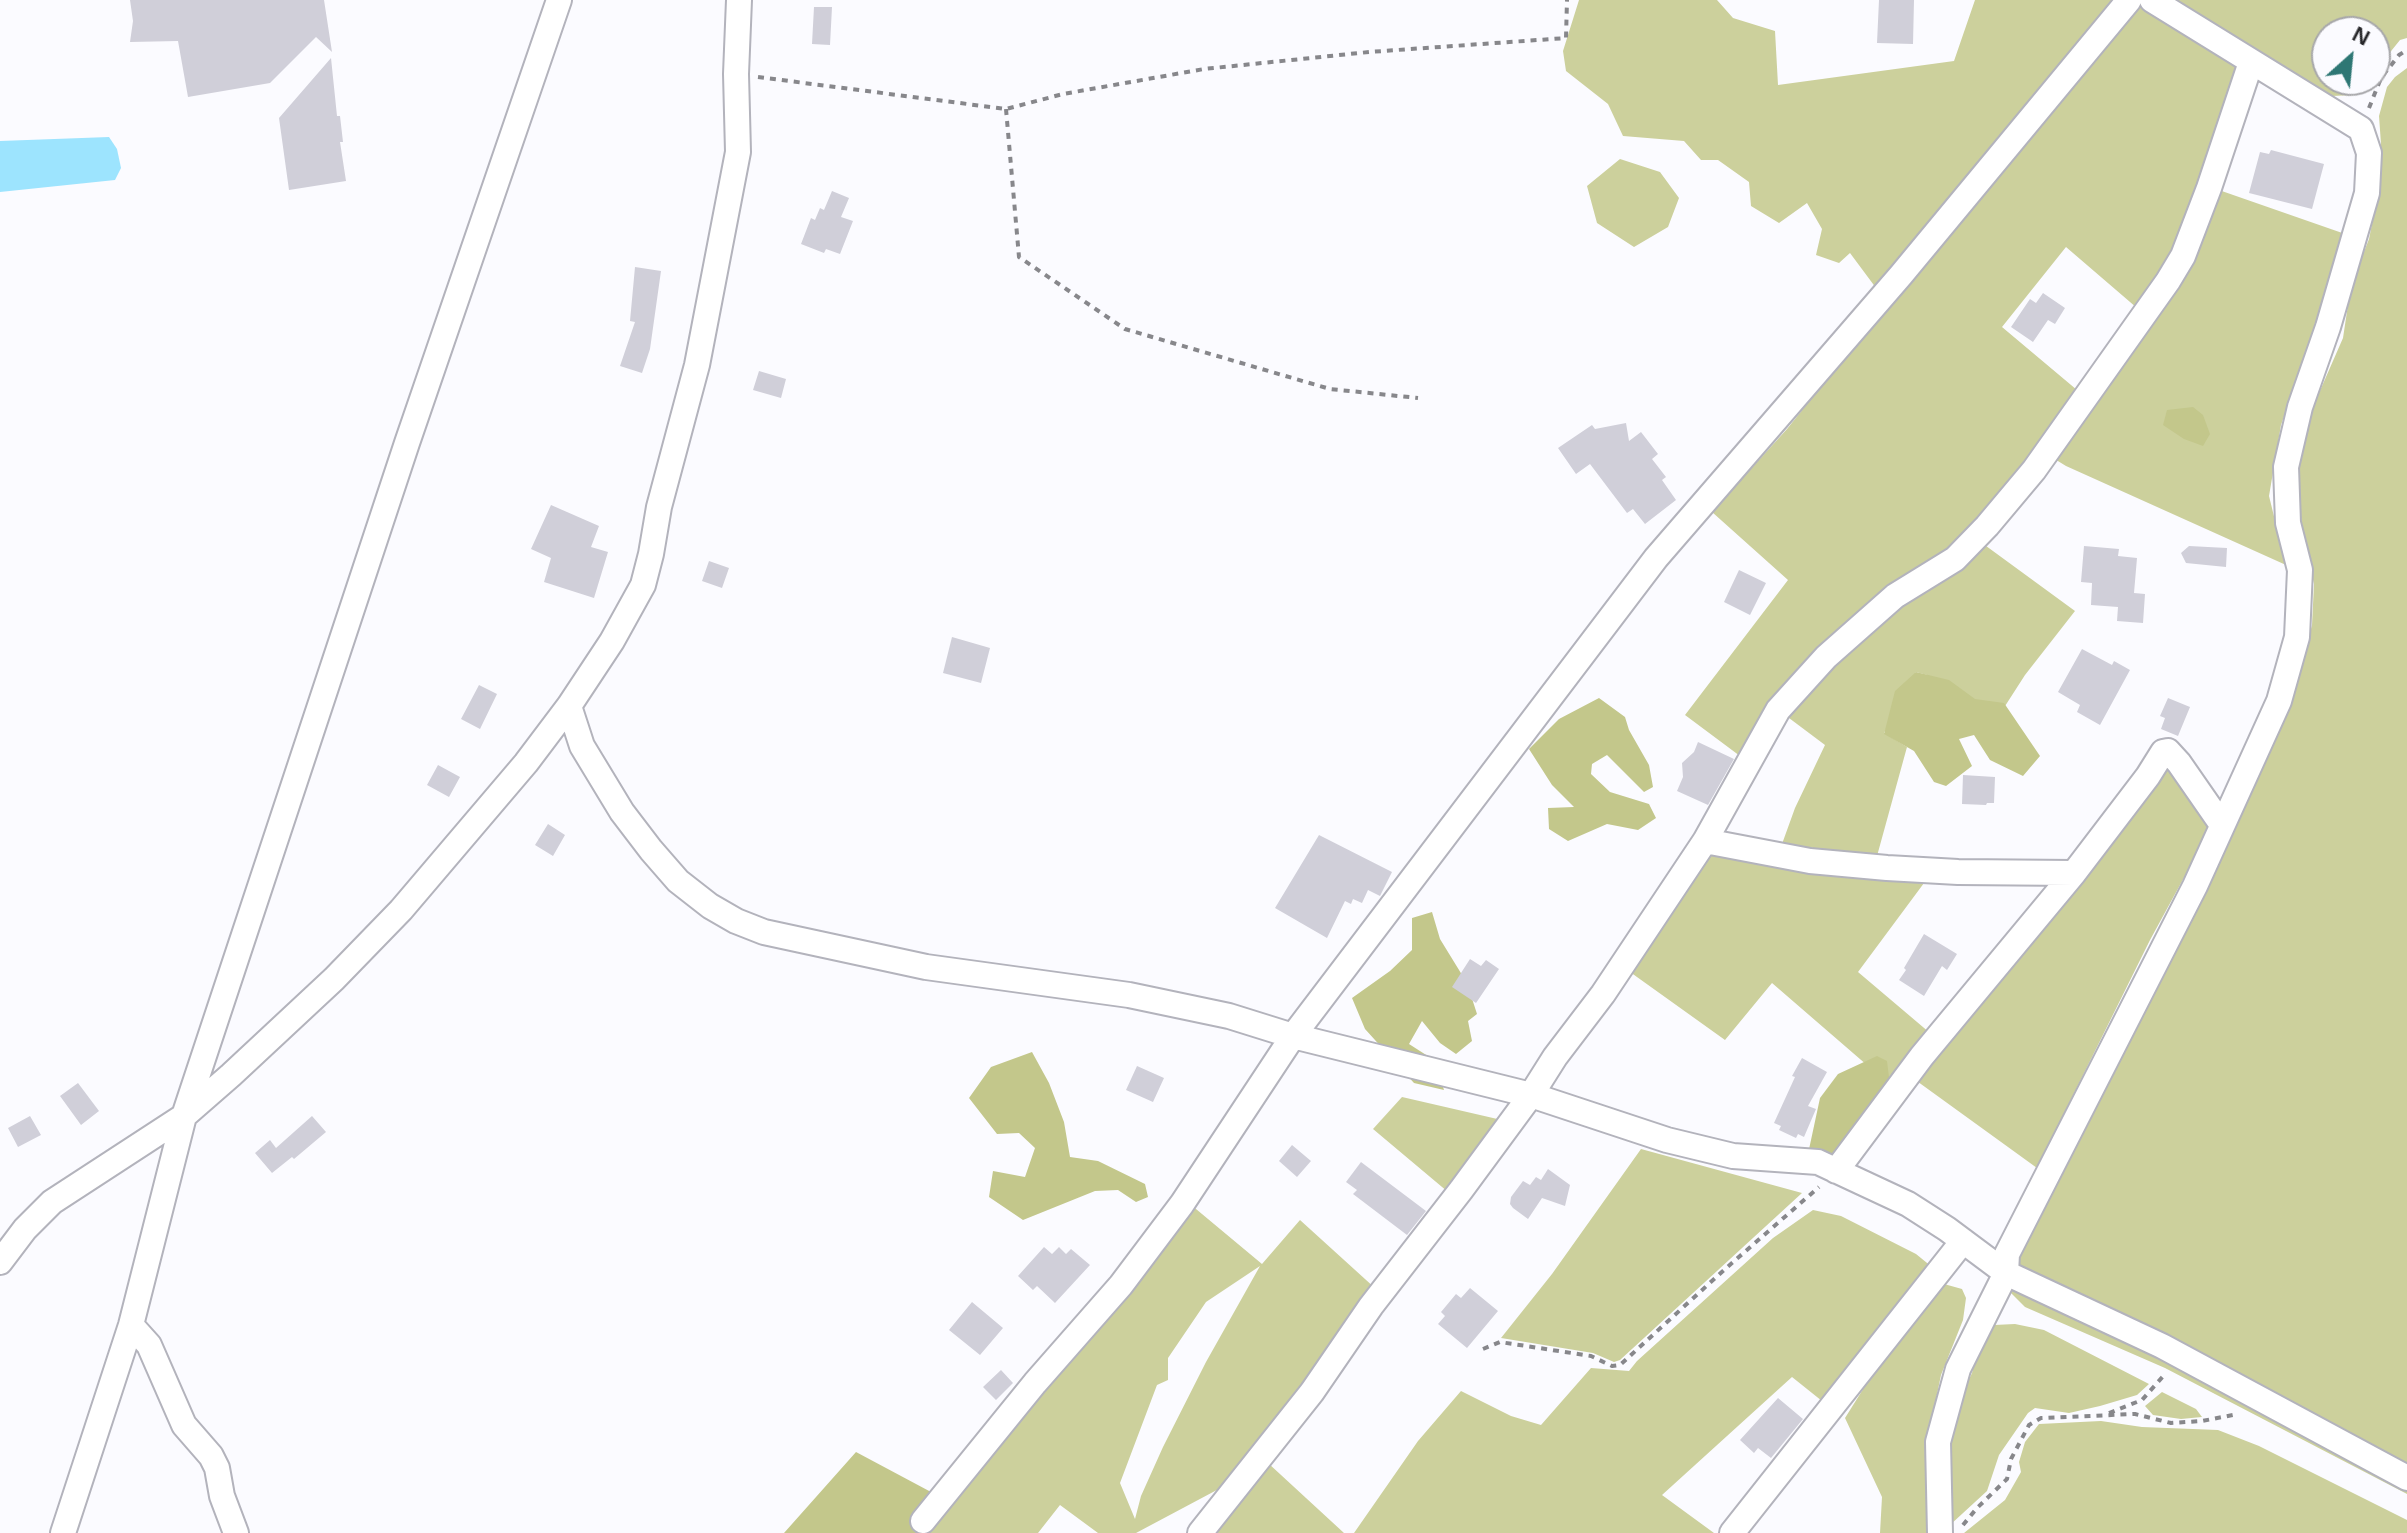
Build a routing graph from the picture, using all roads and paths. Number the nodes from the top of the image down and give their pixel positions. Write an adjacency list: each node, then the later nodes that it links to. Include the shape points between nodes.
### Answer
1 (559, 0): 18 (street)
2 (739, 0): 8 (street)
3 (1567, 0): 9 (path, via 1566,38 1204,69)
4 (2129, 0): 16 (street, via 1656,558)
5 (2152, 0): 7 (street)
6 (2407, 50): 10 (path, via 2381,78)
7 (2251, 62): 10 (street); 14 (street, via 2209,188 2168,281 2034,470 1987,526 1955,559 1895,596 1826,657 1778,710)
8 (736, 74): 9 (path); 12 (street, via 738,152 697,365 643,585)
9 (1006, 109): 11 (path, via 1019,257 1125,329 1330,389)
10 (2361, 129): 13 (street, via 2369,153 2367,193 2286,467 2288,523 2300,570 2297,637 2279,701)
11 (1418, 398)
12 (569, 706): 16 (street, via 582,746 651,850 678,881 736,921 764,932 926,967 1129,995); 18 (street, via 401,910 299,1013)
13 (2222, 825): 15 (street, via 2179,763 2163,752); 22 (street, via 2007,1254)
14 (1705, 841): 15 (street, via 1810,861 1887,868); 17 (street)
15 (2074, 873): 19 (street, via 1922,1056)
16 (1293, 1036): 17 (street); 29 (street, via 1121,1285)
17 (1531, 1095): 19 (street, via 1667,1140 1733,1156 1818,1162); 32 (street, via 1312,1392)
18 (184, 1116): 21 (street, via 52,1202); 23 (street)
19 (1836, 1171): 20 (street, via 1908,1204); 24 (path, via 1620,1365 1500,1342)
20 (1963, 1241): 22 (street); 33 (street)
21 (0, 1262)
22 (2006, 1273): 25 (street); 34 (street, via 1958,1369 1945,1410 1938,1442)
23 (131, 1325): 30 (street); 31 (street, via 149,1345 181,1421 211,1456)
24 (1483, 1349)
25 (2181, 1357): 26 (street); 27 (path, via 2142,1400)
26 (2275, 1407): 27 (path, via 2171,1423); 28 (street)
27 (2106, 1414): 35 (path, via 2041,1418 2029,1425 2007,1479)
28 (2407, 1478)
29 (923, 1521)
30 (63, 1533)
31 (236, 1533)
32 (1200, 1533)
33 (1732, 1533)
34 (1940, 1533)
35 (1957, 1533)

